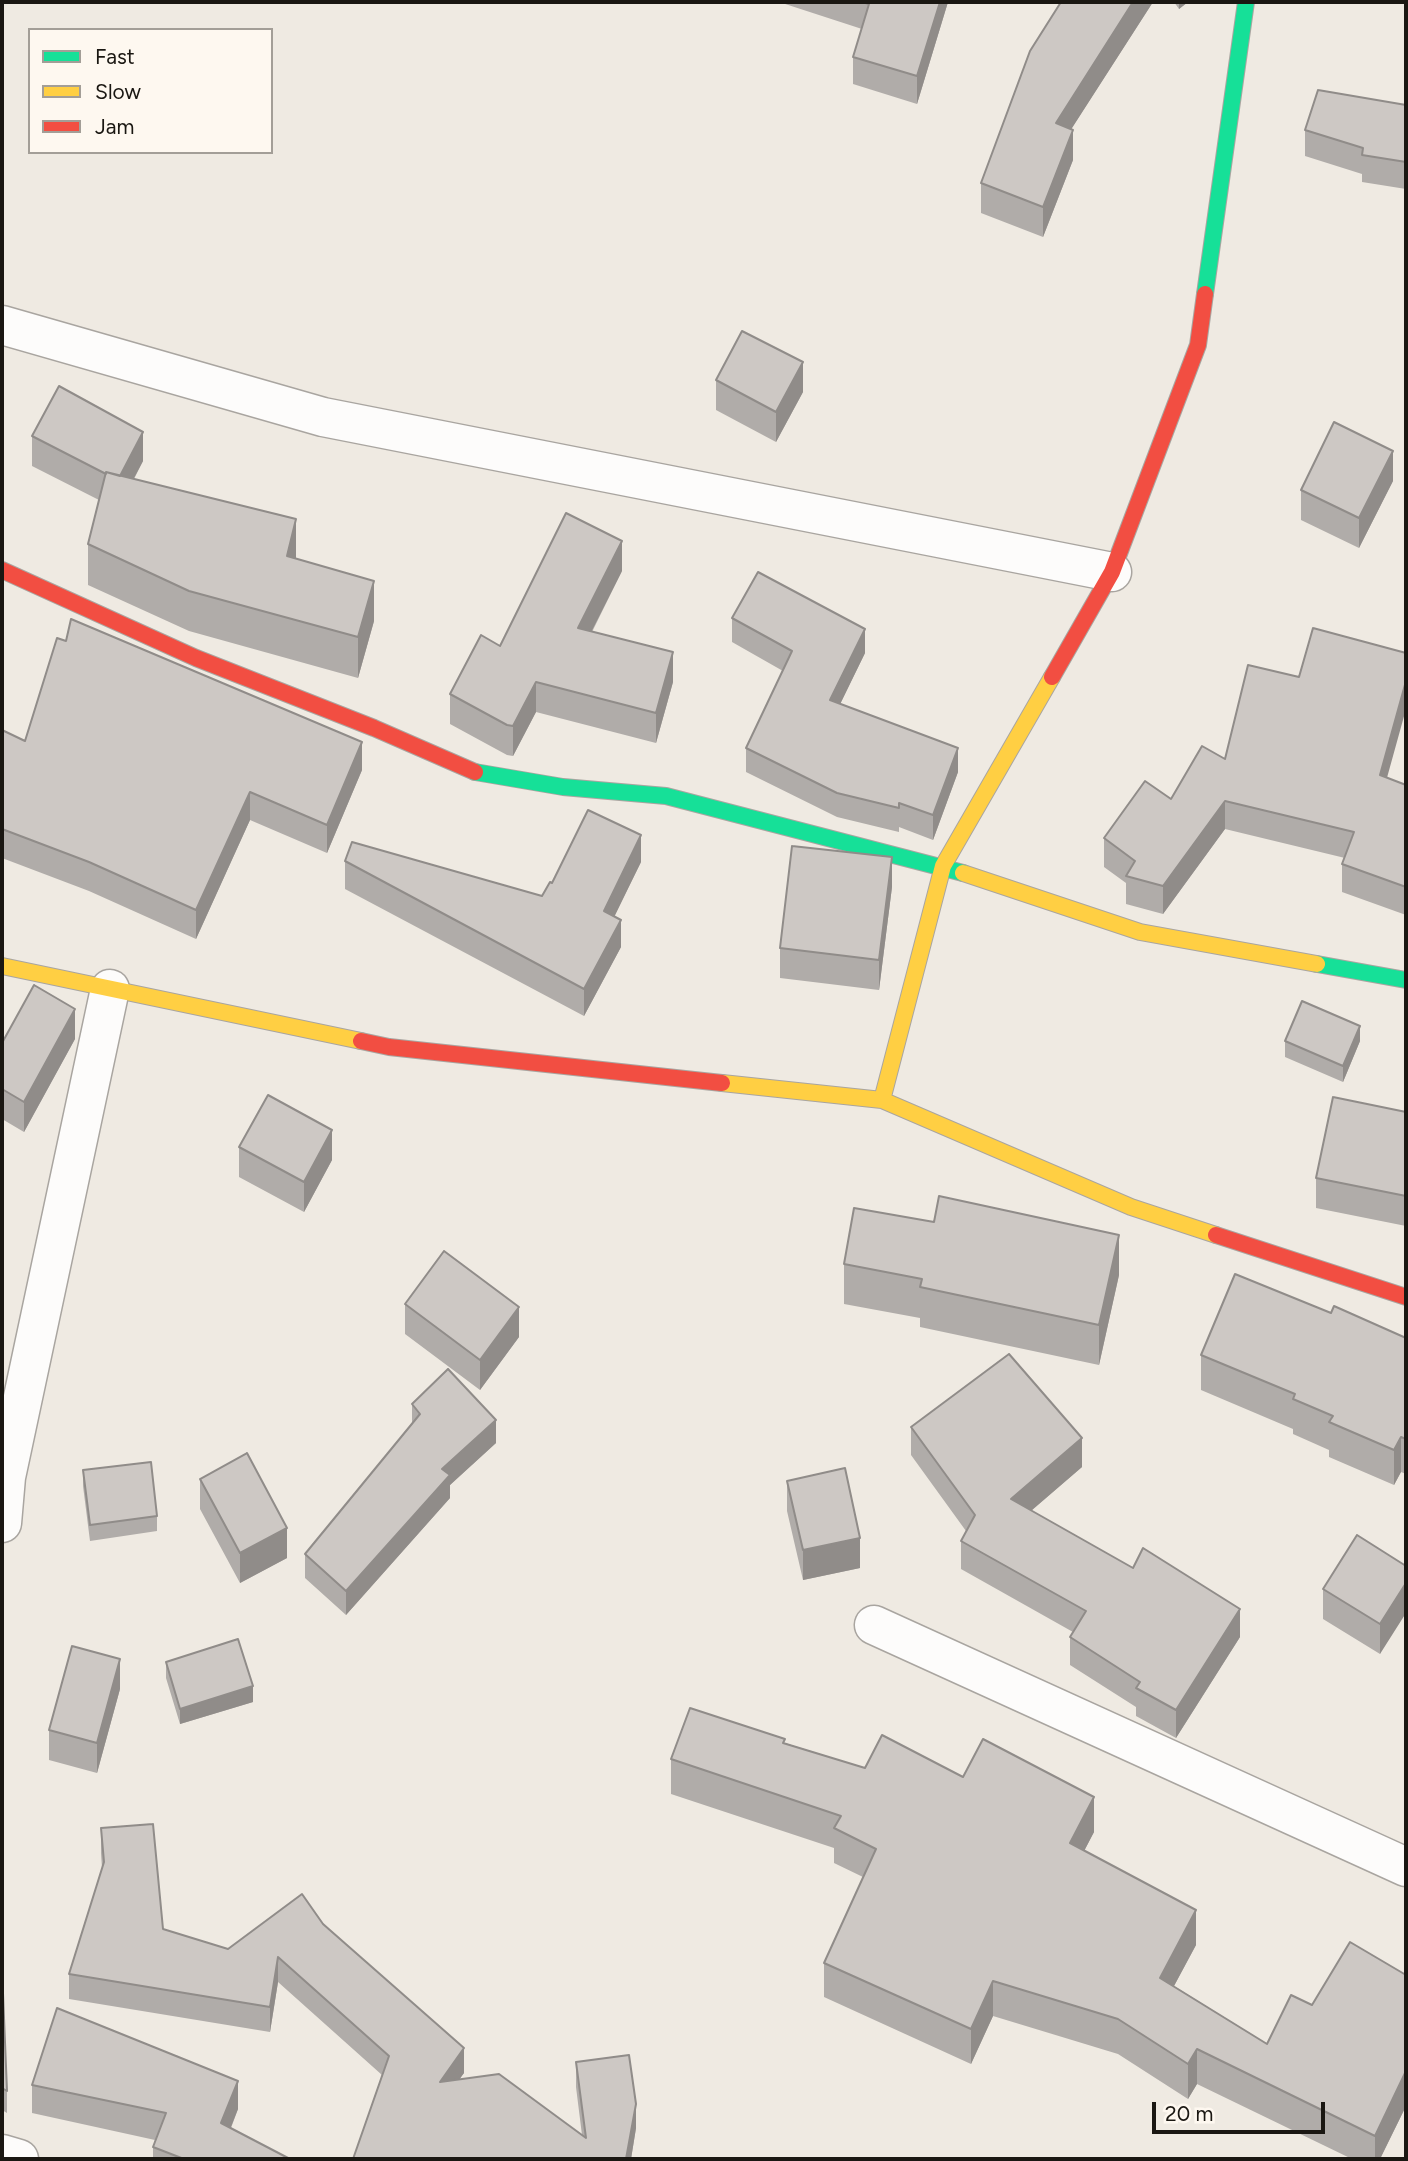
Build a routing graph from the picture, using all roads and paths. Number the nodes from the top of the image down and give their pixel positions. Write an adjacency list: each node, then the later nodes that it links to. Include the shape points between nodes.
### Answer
1 (1246, 2): 4 (street, via 1198,345)
2 (2, 325): 4 (street, via 323,417)
3 (2, 570): 5 (street, via 196,658 471,771 563,787 666,796)
4 (1112, 572): 5 (street)
5 (943, 866): 7 (street, via 1140,932); 9 (street)
6 (2, 966): 8 (street)
7 (1406, 980)
8 (110, 989): 9 (street, via 389,1047); 11 (street, via 6,1477)
9 (882, 1100): 10 (street, via 1131,1207)
10 (1406, 1297)
11 (2, 1523)
12 (874, 1625): 13 (street)
13 (1406, 1867)
14 (2, 2154): 15 (street)
15 (19, 2159)

